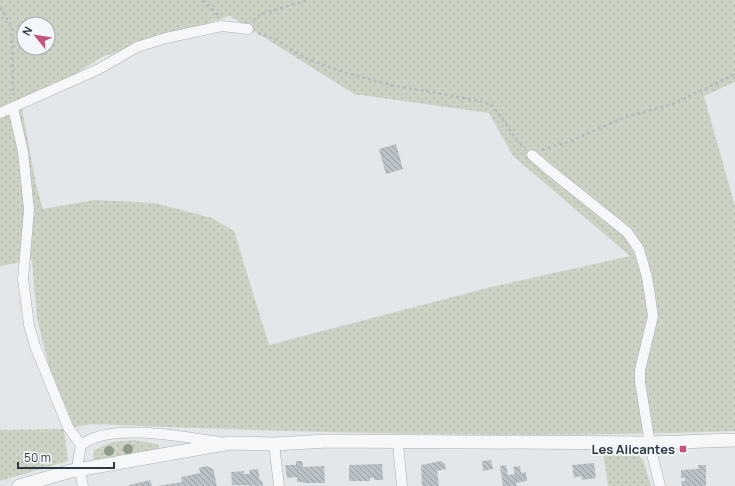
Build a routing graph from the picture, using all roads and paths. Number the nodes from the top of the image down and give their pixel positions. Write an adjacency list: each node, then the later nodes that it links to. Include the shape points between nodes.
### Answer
1 (307, 0): 3 (path, via 261,14 252,21)
2 (0, 7): 5 (path, via 12,26)
3 (248, 29): 5 (street, via 222,26 137,47 99,69); 7 (path, via 275,39 305,58 346,73 391,85 492,105 517,140)
4 (735, 74): 7 (path, via 673,104 625,117)
5 (13, 108): 6 (street); 13 (street, via 23,152 29,210 23,279 29,325 68,427)
6 (0, 113)
7 (532, 155): 11 (street, via 627,232 639,250 647,277 653,316 640,370)
8 (735, 440): 11 (street)
9 (230, 443): 12 (street); 13 (street, via 124,432 90,438); 14 (street)
10 (398, 443): 11 (street); 12 (street, via 328,441); 18 (street)
11 (650, 443): 19 (street)
12 (274, 444): 17 (street)
13 (81, 445): 14 (street, via 78,462)
14 (80, 470): 15 (street); 16 (street)
15 (19, 486)
16 (83, 486)
17 (279, 486)
18 (402, 486)
19 (660, 486)

